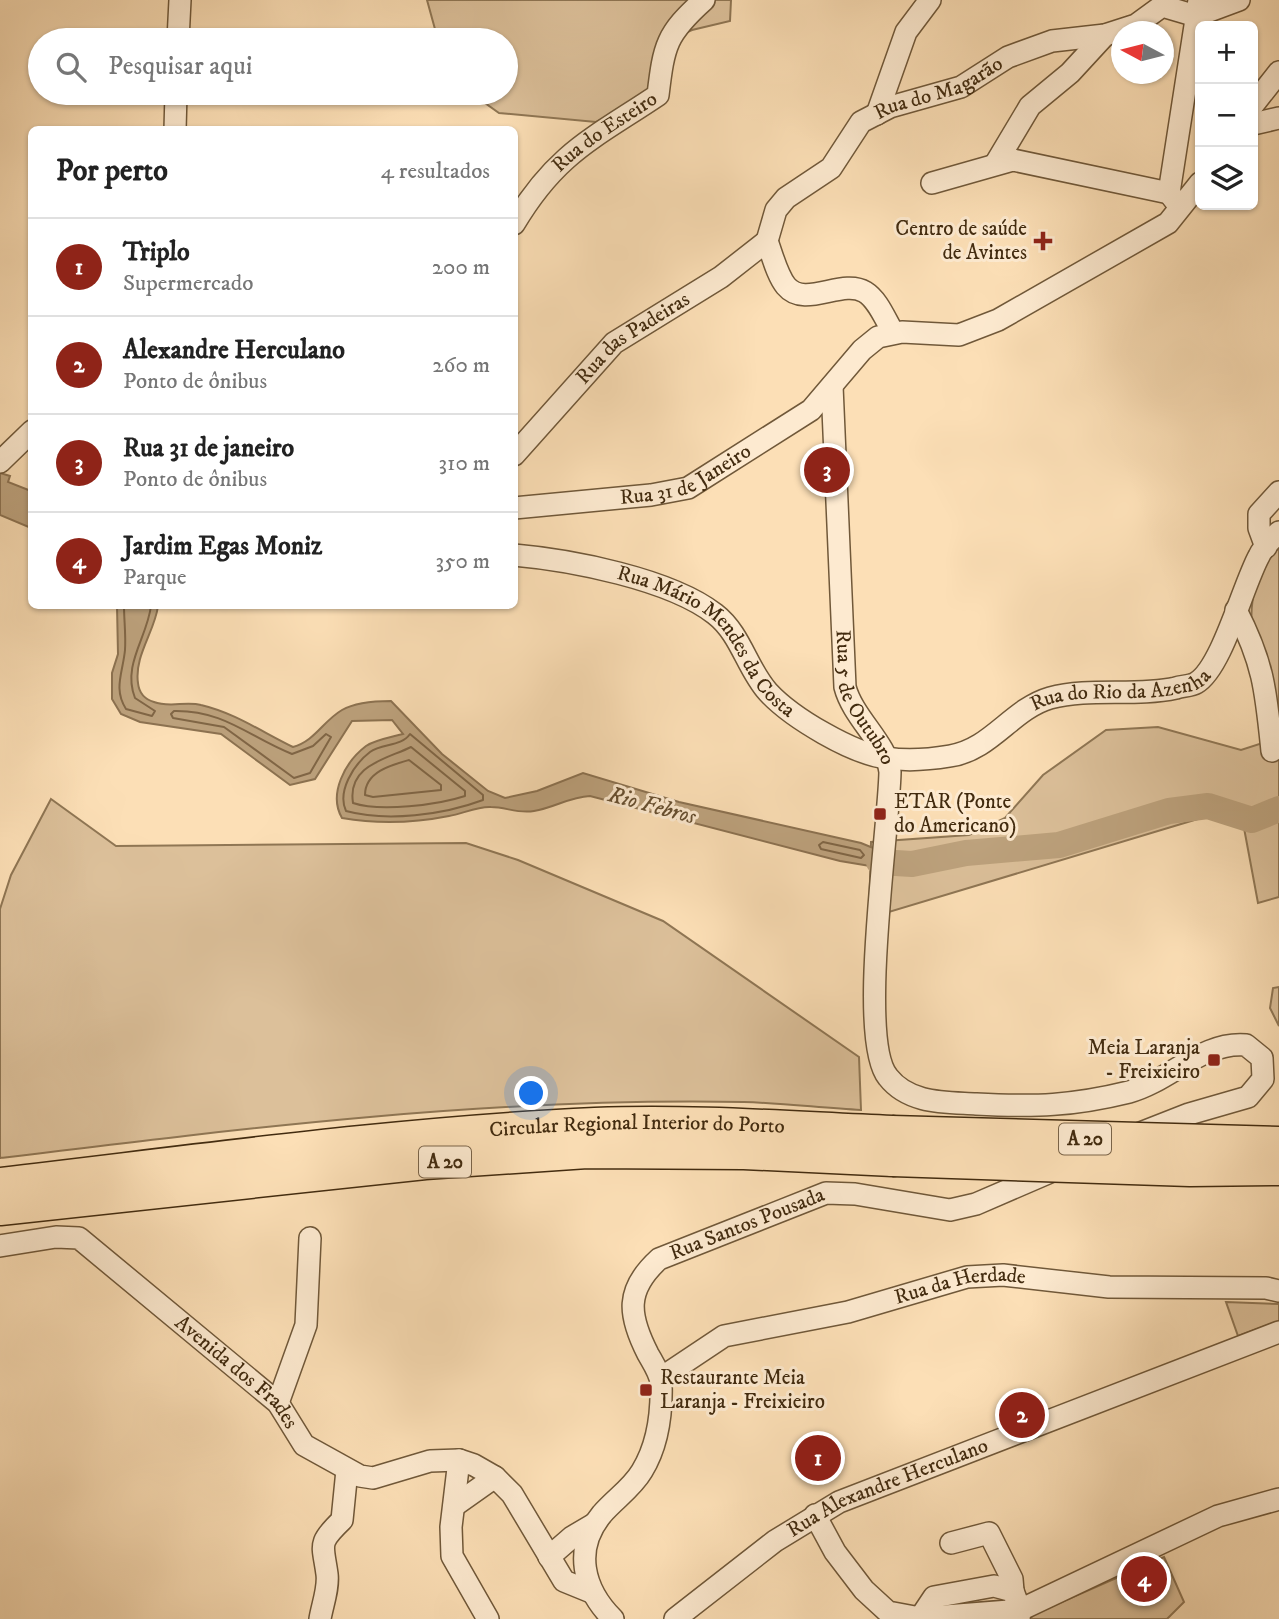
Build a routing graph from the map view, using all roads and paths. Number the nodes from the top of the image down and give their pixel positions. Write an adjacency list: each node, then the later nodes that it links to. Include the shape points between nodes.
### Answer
1 (180, 0): 6 (street)
2 (704, 0): 19 (street, Rua do Esteiro, via 664,47 658,95 580,144 548,173)
3 (930, 0): 11 (street, via 906,32)
4 (1239, 0): 5 (street)
5 (1198, 8): 7 (street, Rua do Magarão, via 1162,6 1136,25); 18 (street)
6 (179, 28)
7 (1105, 35): 11 (street, Rua do Magarão, via 1052,41 1008,57 961,87); 15 (street, via 1070,73 1030,106)
8 (1279, 72): 9 (street)
9 (1258, 99)
10 (176, 105): 14 (street)
11 (877, 114): 20 (street, Rua do Magarão, via 861,122 831,168 786,198 776,210)
12 (1279, 118): 13 (street)
13 (1258, 123)
14 (175, 126)
15 (996, 163): 16 (street); 18 (street, via 1013,160)
16 (932, 183)
17 (1195, 187): 18 (street)
18 (1175, 201): 21 (street, via 1168,223 979,329 945,336)
19 (518, 218)
20 (767, 241): 21 (street, via 792,292 802,295 856,288 872,298); 24 (street, Rua das Padeiras, via 721,277 614,343)
21 (893, 332): 22 (street, via 870,341)
22 (832, 386): 27 (street, Rua 31 de Janeiro, via 811,410 688,488); 32 (street, Rua 5 de Outubro, via 845,687 853,710)
23 (28, 436): 25 (street)
24 (518, 450)
25 (0, 461)
26 (1279, 492): 28 (street, via 1259,514 1259,528)
27 (518, 508)
28 (1273, 539): 30 (street, Rua do Rio da Azenha, via 1259,554)
29 (518, 555): 32 (street, Rua Mário Mendes da Costa, via 643,580 682,594 716,615 768,692 798,716 853,748)
30 (1236, 610): 31 (street, via 1255,647 1268,694); 32 (street, Rua do Rio da Azenha, via 1211,668 1196,683 1154,693 1051,698 1033,705 981,746 966,752)
31 (1272, 751)
32 (887, 758): 33 (street, Rua 5 de Outubro, via 890,778 875,1035 880,1066 887,1077 907,1093 935,1101 1053,1107 1139,1089 1209,1051 1234,1044 1256,1050)
33 (1272, 1066): 43 (street, Rua Santos Pousada, via 1248,1097 1172,1120 976,1204 950,1210 855,1194 826,1194 659,1259 635,1288 632,1306 640,1339)
34 (1279, 1143): 35 (highway, Circular Regional Interior do Porto / A 20, bridge)
35 (892, 1146): 36 (highway, Circular Regional Interior do Porto / A 20, bridge, via 1190,1170); 37 (highway, Circular Regional Interior do Porto / A 20, via 732,1125 597,1124 404,1138); 38 (highway, Circular Regional Interior do Porto / A 20, via 561,1154 425,1163)
36 (1279, 1170)
37 (0, 1184)
38 (0, 1209)
39 (310, 1238): 44 (street, via 306,1325)
40 (0, 1246): 44 (street, Avenida dos Frades, via 79,1238)
41 (1279, 1291): 43 (street, Rua da Herdade, via 1109,1286 1003,1275 967,1277 848,1312 724,1336)
42 (1279, 1332): 50 (street, Rua Alexandre Herculano)
43 (661, 1378): 51 (street, Rua Santos Pousada, via 660,1420 652,1454 630,1488)
44 (278, 1403): 46 (street, Avenida dos Frades, via 304,1445)
45 (459, 1460): 46 (street, Avenida dos Frades, via 430,1461 373,1478); 47 (street, Avenida dos Frades); 49 (street)
46 (347, 1470): 59 (street, via 342,1520 326,1535 322,1557 327,1576)
47 (495, 1476): 49 (street); 53 (street, Avenida dos Frades, via 513,1494)
48 (1279, 1499): 55 (street, via 1217,1516)
49 (454, 1506): 56 (street, via 452,1556)
50 (815, 1515): 57 (street, via 864,1590 888,1612); 61 (street, Rua Alexandre Herculano)
51 (594, 1524): 53 (street, Rua Santos Pousada); 54 (street, Rua Santos Pousada, via 584,1555)
52 (951, 1543): 55 (street, via 989,1533 1012,1579)
53 (549, 1557): 54 (street, Avenida dos Frades, via 564,1581)
54 (591, 1592): 60 (street, Rua Santos Pousada)
55 (1017, 1607): 57 (street, via 994,1586 934,1597); 58 (street)
56 (478, 1616)
57 (920, 1618): 58 (street)
58 (956, 1618)
59 (320, 1619)
60 (613, 1619)
61 (676, 1619)

